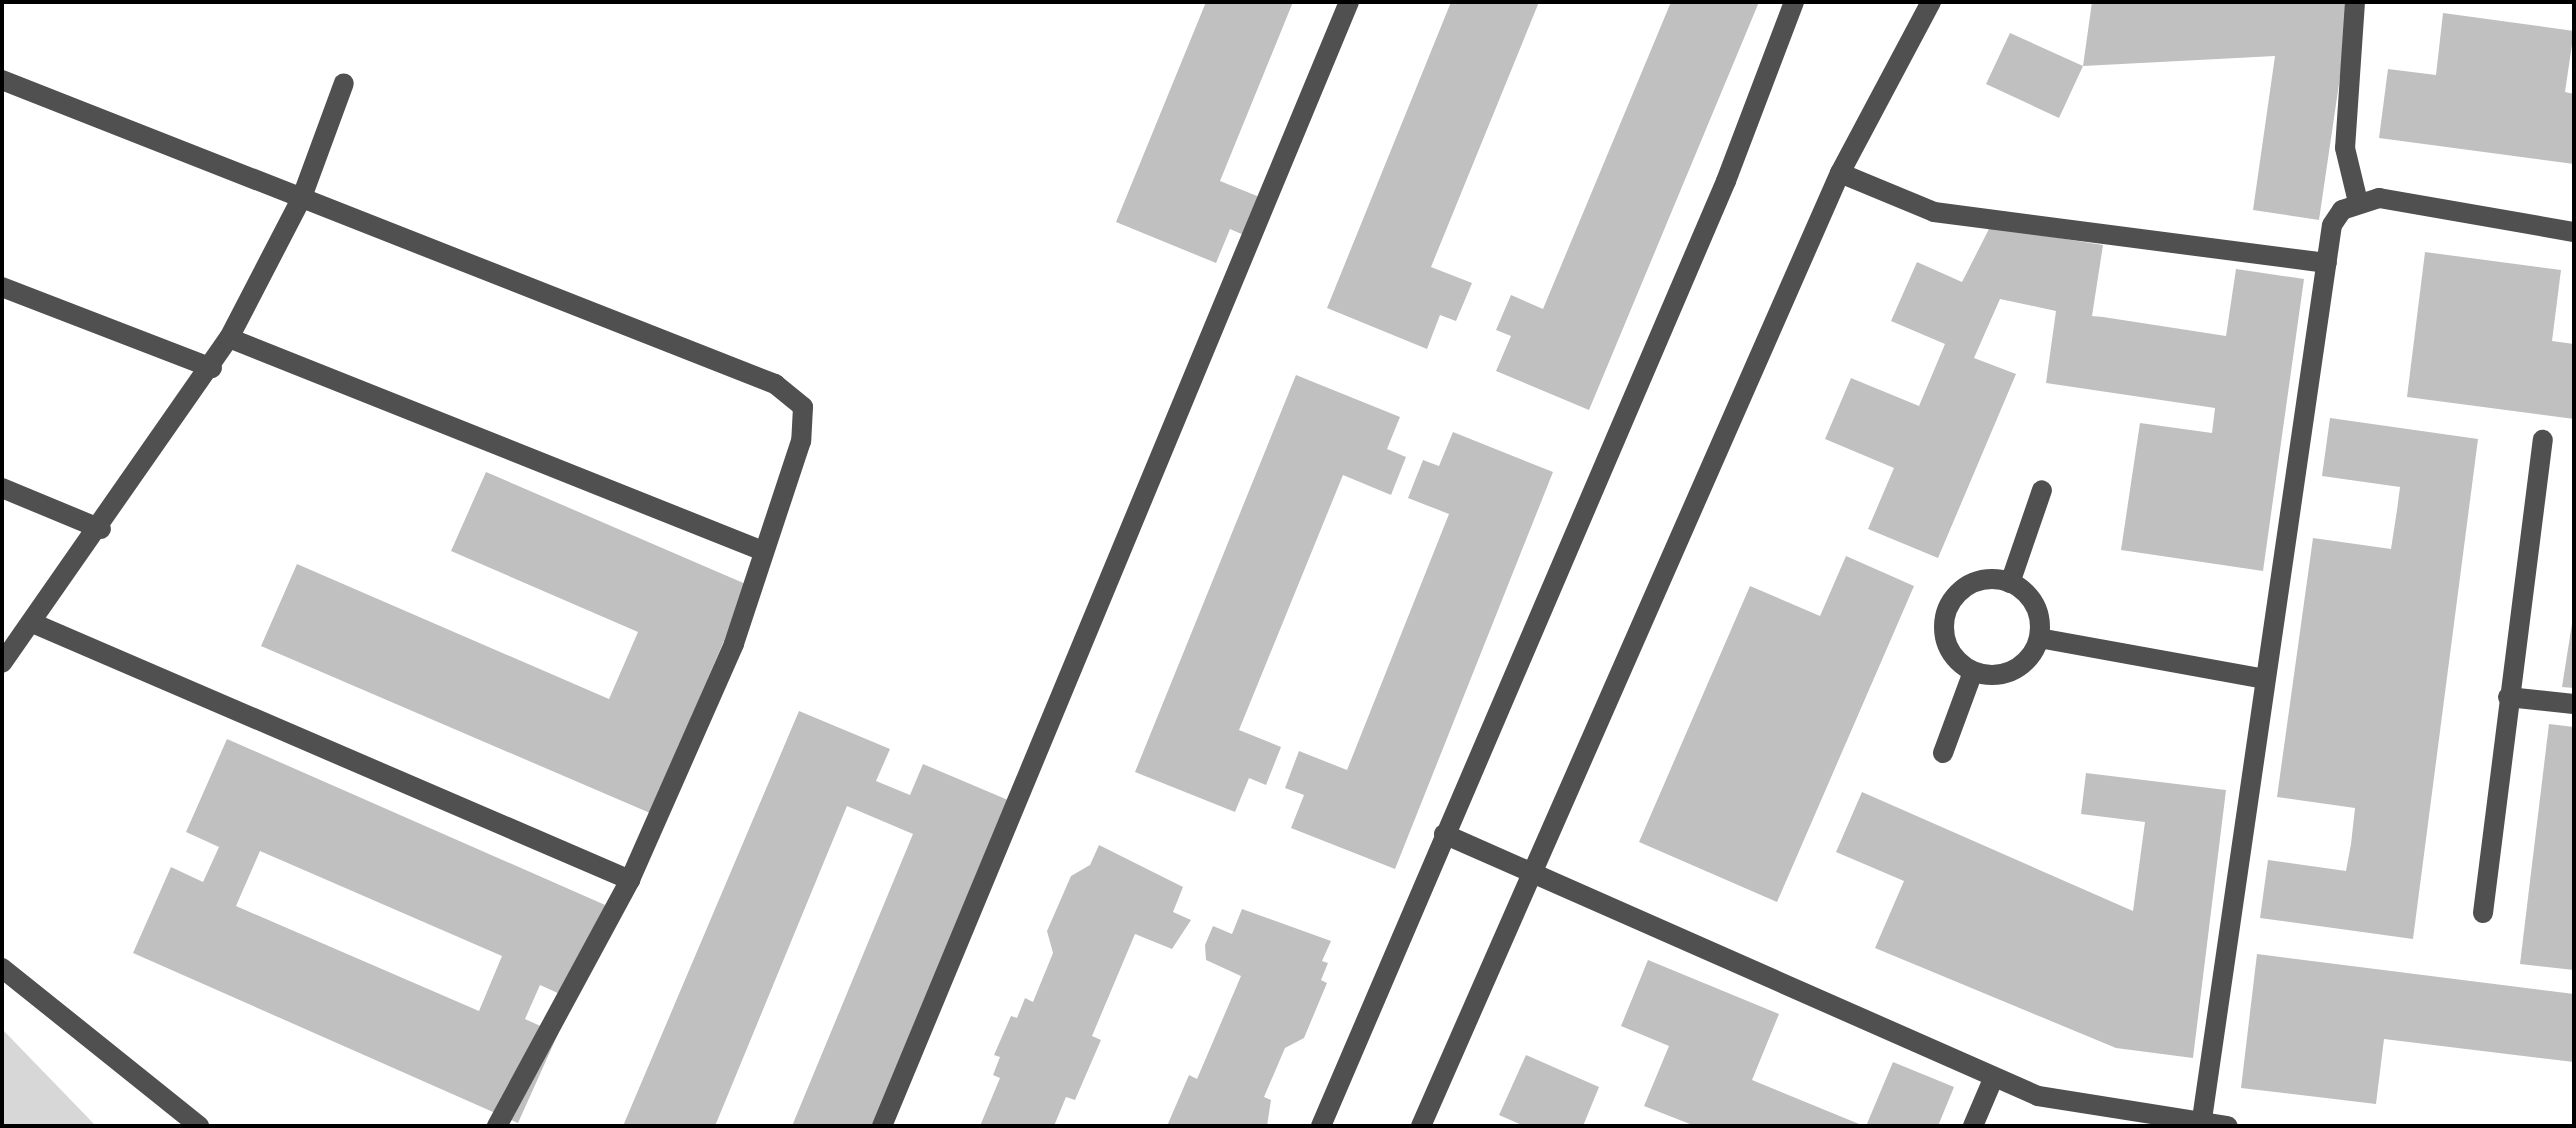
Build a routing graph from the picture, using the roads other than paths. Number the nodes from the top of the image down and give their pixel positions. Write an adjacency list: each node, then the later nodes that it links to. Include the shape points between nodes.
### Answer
1 (1349, 2): 38 (street)
2 (1794, 2): 29 (street, via 1726,181)
3 (1931, 2): 7 (street)
4 (2355, 2): 9 (street, via 2345,148)
5 (2, 80): 8 (street)
6 (344, 83): 8 (street)
7 (1840, 173): 11 (street, via 1934,212); 30 (street)
8 (302, 197): 13 (street); 19 (street, via 794,395 804,413 801,441)
9 (2358, 202): 10 (street, via 2379,198); 11 (street, via 2332,225)
10 (2574, 232)
11 (2327, 263): 25 (street)
12 (2, 287): 14 (street)
13 (229, 338): 14 (street); 19 (street)
14 (212, 368): 18 (street)
15 (2543, 440): 26 (street)
16 (2, 488): 18 (street)
17 (2042, 490): 20 (street)
18 (101, 529): 21 (street)
19 (763, 551): 31 (street, via 754,597)
20 (2010, 583): 22 (street, via 2034,605); 24 (street, via 1977,581 1944,616 1949,650)
21 (35, 624): 23 (street); 31 (street)
22 (2039, 638): 24 (street, via 2021,666 1990,676); 25 (street)
23 (2, 663)
24 (1973, 672): 28 (street)
25 (2264, 679): 35 (street)
26 (2508, 697): 27 (street); 32 (street)
27 (2574, 704)
28 (1943, 753)
29 (1444, 834): 30 (street); 39 (street)
30 (1532, 870): 34 (street); 40 (street)
31 (630, 880): 37 (street)
32 (2483, 913)
33 (2, 968): 36 (street)
34 (1993, 1079): 35 (street, via 2104,1111); 41 (street)
35 (2201, 1124): 42 (street)
36 (199, 1126)
37 (497, 1126)
38 (882, 1126)
39 (1321, 1126)
40 (1421, 1126)
41 (1973, 1126)
42 (2228, 1126)

